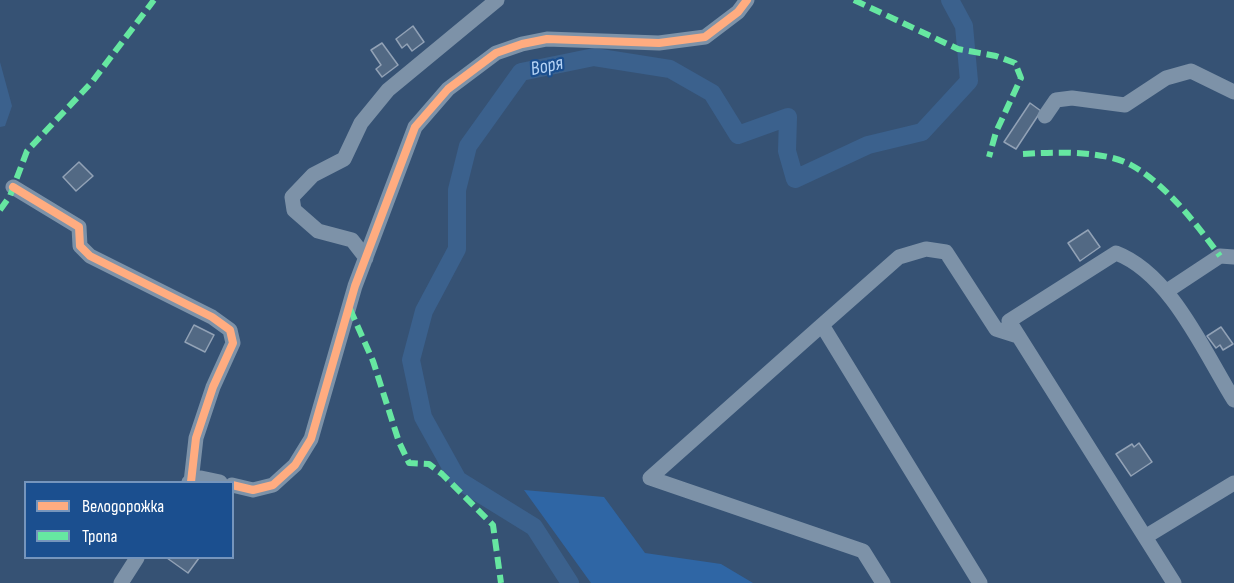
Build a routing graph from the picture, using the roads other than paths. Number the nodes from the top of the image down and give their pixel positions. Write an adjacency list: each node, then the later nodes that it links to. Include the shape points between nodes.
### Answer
1 (496, 0): 7 (street, via 388,90 361,123 344,159 314,175 292,197 294,210 318,231 352,240)
2 (747, 0): 7 (street, via 738,12 705,37 659,44 547,39 496,53 448,89 415,127)
3 (1234, 92): 4 (street, via 1191,71 1166,78 1125,105 1072,98 1056,100)
4 (1045, 116)
5 (13, 187): 12 (street, via 79,227 80,246 90,256 212,317 230,330 233,343 196,438)
6 (1234, 257): 8 (street, via 1220,256)
7 (366, 258): 16 (street, via 311,439 295,465 273,486 253,490)
8 (1167, 291): 10 (street, via 1130,258 1116,252 1009,321); 11 (street)
9 (822, 325): 10 (street, via 899,257 926,249 946,252 996,329); 20 (street, via 650,478 863,551); 21 (street)
10 (1018, 336): 17 (street)
11 (1234, 400)
12 (190, 481)
13 (193, 481): 14 (street)
14 (212, 481)
15 (1234, 483): 17 (street)
16 (234, 486)
17 (1145, 537): 22 (street)
18 (136, 559): 19 (street)
19 (121, 583)
20 (883, 583)
21 (980, 583)
22 (1174, 583)

